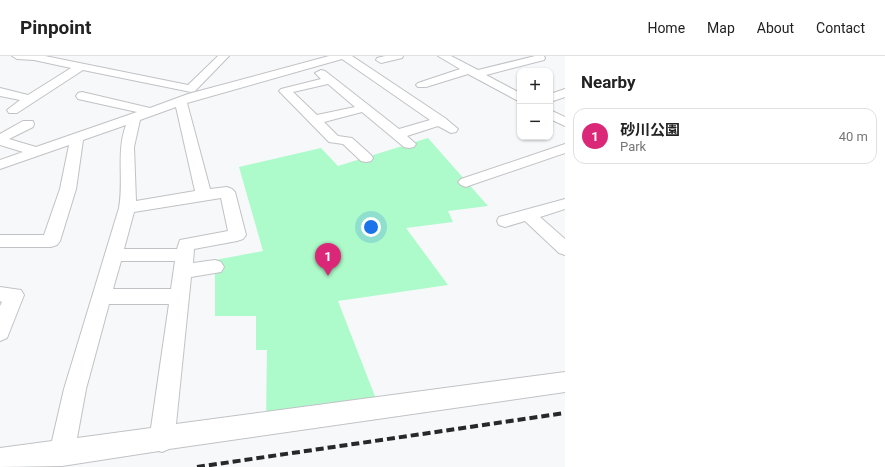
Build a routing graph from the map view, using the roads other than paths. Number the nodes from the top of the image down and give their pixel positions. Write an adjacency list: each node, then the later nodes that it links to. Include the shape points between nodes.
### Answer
1 (17, 56): 10 (street)
2 (224, 56): 17 (street)
3 (341, 56): 9 (street)
4 (345, 56): 26 (street)
5 (398, 56): 8 (street)
6 (443, 56): 11 (street)
7 (540, 58): 11 (street)
8 (381, 60)
9 (311, 65): 12 (street); 17 (street)
10 (80, 67): 17 (street); 20 (street)
11 (473, 72): 13 (street, via 426,83); 18 (street)
12 (330, 80): 21 (street); 25 (street, via 285,91)
13 (442, 89)
14 (0, 92): 20 (street)
15 (565, 92): 19 (street)
16 (82, 96): 23 (street)
17 (188, 96): 23 (street); 39 (street)
18 (517, 96)
19 (553, 97)
20 (30, 99): 22 (street)
21 (365, 108): 25 (street); 30 (street)
22 (13, 110)
23 (142, 114): 31 (street); 41 (street, via 128,135 130,195)
24 (553, 116): 27 (street)
25 (314, 120): 36 (street, via 334,139 347,141)
26 (440, 121): 29 (street); 30 (street)
27 (565, 122)
28 (28, 124): 32 (street)
29 (451, 129)
30 (398, 134): 33 (street)
31 (77, 138): 35 (street); 44 (street, via 68,189 51,241)
32 (0, 140): 35 (street)
33 (409, 144)
34 (565, 148): 38 (street)
35 (37, 152): 37 (street)
36 (366, 158)
37 (0, 165)
38 (466, 182)
39 (204, 195): 41 (street); 47 (street, via 227,192 237,235 186,244)
40 (565, 204): 42 (street)
41 (127, 208): 46 (street)
42 (528, 215): 43 (street); 45 (street)
43 (505, 221)
44 (0, 241)
45 (565, 250)
46 (113, 255): 47 (street); 50 (street)
47 (185, 263): 48 (street); 51 (street)
48 (215, 267)
49 (0, 294): 52 (street, via 14,294)
50 (101, 296): 51 (street); 55 (street, via 75,389)
51 (179, 297): 54 (street)
52 (0, 332)
53 (565, 382): 54 (street)
54 (162, 440): 55 (street)
55 (62, 453): 56 (street)
56 (0, 461)

